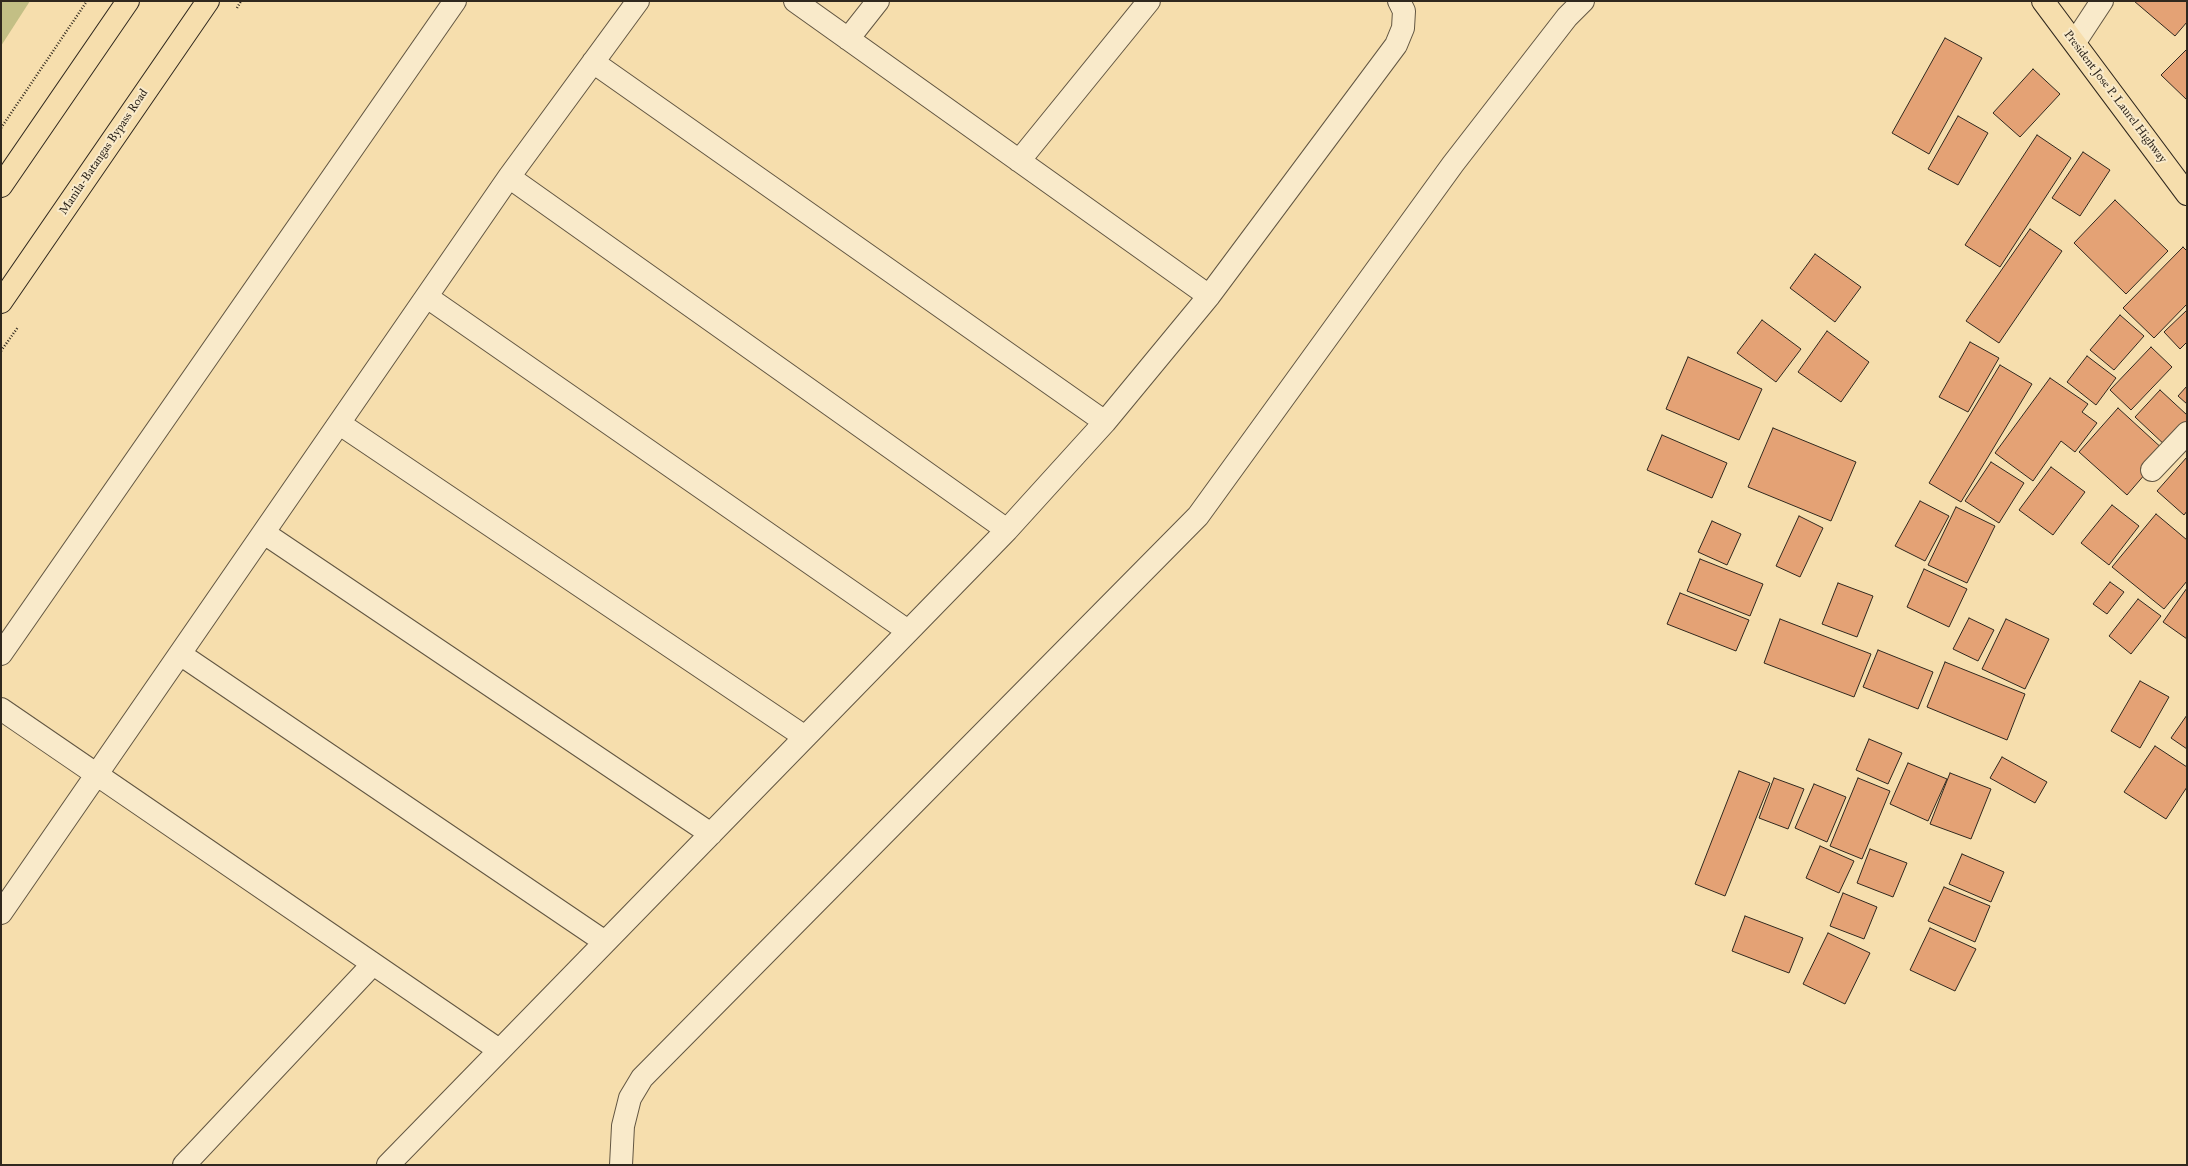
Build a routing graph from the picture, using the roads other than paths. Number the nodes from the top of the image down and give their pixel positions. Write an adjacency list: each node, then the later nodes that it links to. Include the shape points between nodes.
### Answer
1 (128, 1): 17 (main road)
2 (208, 1): 21 (main road, Manila-Batangas Bypass Road)
3 (455, 1): 29 (street)
4 (638, 1): 14 (street)
5 (795, 1): 12 (street)
6 (878, 1): 12 (street)
7 (1149, 1): 15 (street)
8 (1398, 1): 19 (street, via 1404,11 1403,28 1396,45)
9 (1583, 1): 41 (street, via 1567,17 1453,164 1198,516 642,1078 630,1098 623,1126)
10 (2043, 1): 13 (main road, President Jose P. Laurel Highway)
11 (2102, 1): 13 (street)
12 (848, 39): 15 (street)
13 (2075, 42): 18 (main road, President Jose P. Laurel Highway)
14 (593, 62): 16 (street); 22 (street)
15 (1019, 161): 19 (street)
16 (510, 177): 20 (street); 26 (street)
17 (1, 186)
18 (2187, 194)
19 (1209, 296): 22 (street)
20 (427, 297): 23 (street); 28 (street)
21 (1, 302)
22 (1106, 422): 26 (street)
23 (340, 424): 27 (street); 32 (street)
24 (2187, 433): 25 (street)
25 (2152, 470)
26 (1008, 530): 28 (street)
27 (264, 533): 30 (street); 34 (street)
28 (908, 632): 32 (street)
29 (1, 654)
30 (180, 654): 33 (street); 36 (street)
31 (1, 709): 33 (street)
32 (805, 737): 34 (street)
33 (98, 775): 35 (street); 37 (street)
34 (711, 834): 36 (street)
35 (1, 913)
36 (605, 942): 38 (street)
37 (373, 964): 38 (street); 39 (street)
38 (499, 1050): 40 (street)
39 (184, 1165)
40 (388, 1165)
41 (621, 1165)

